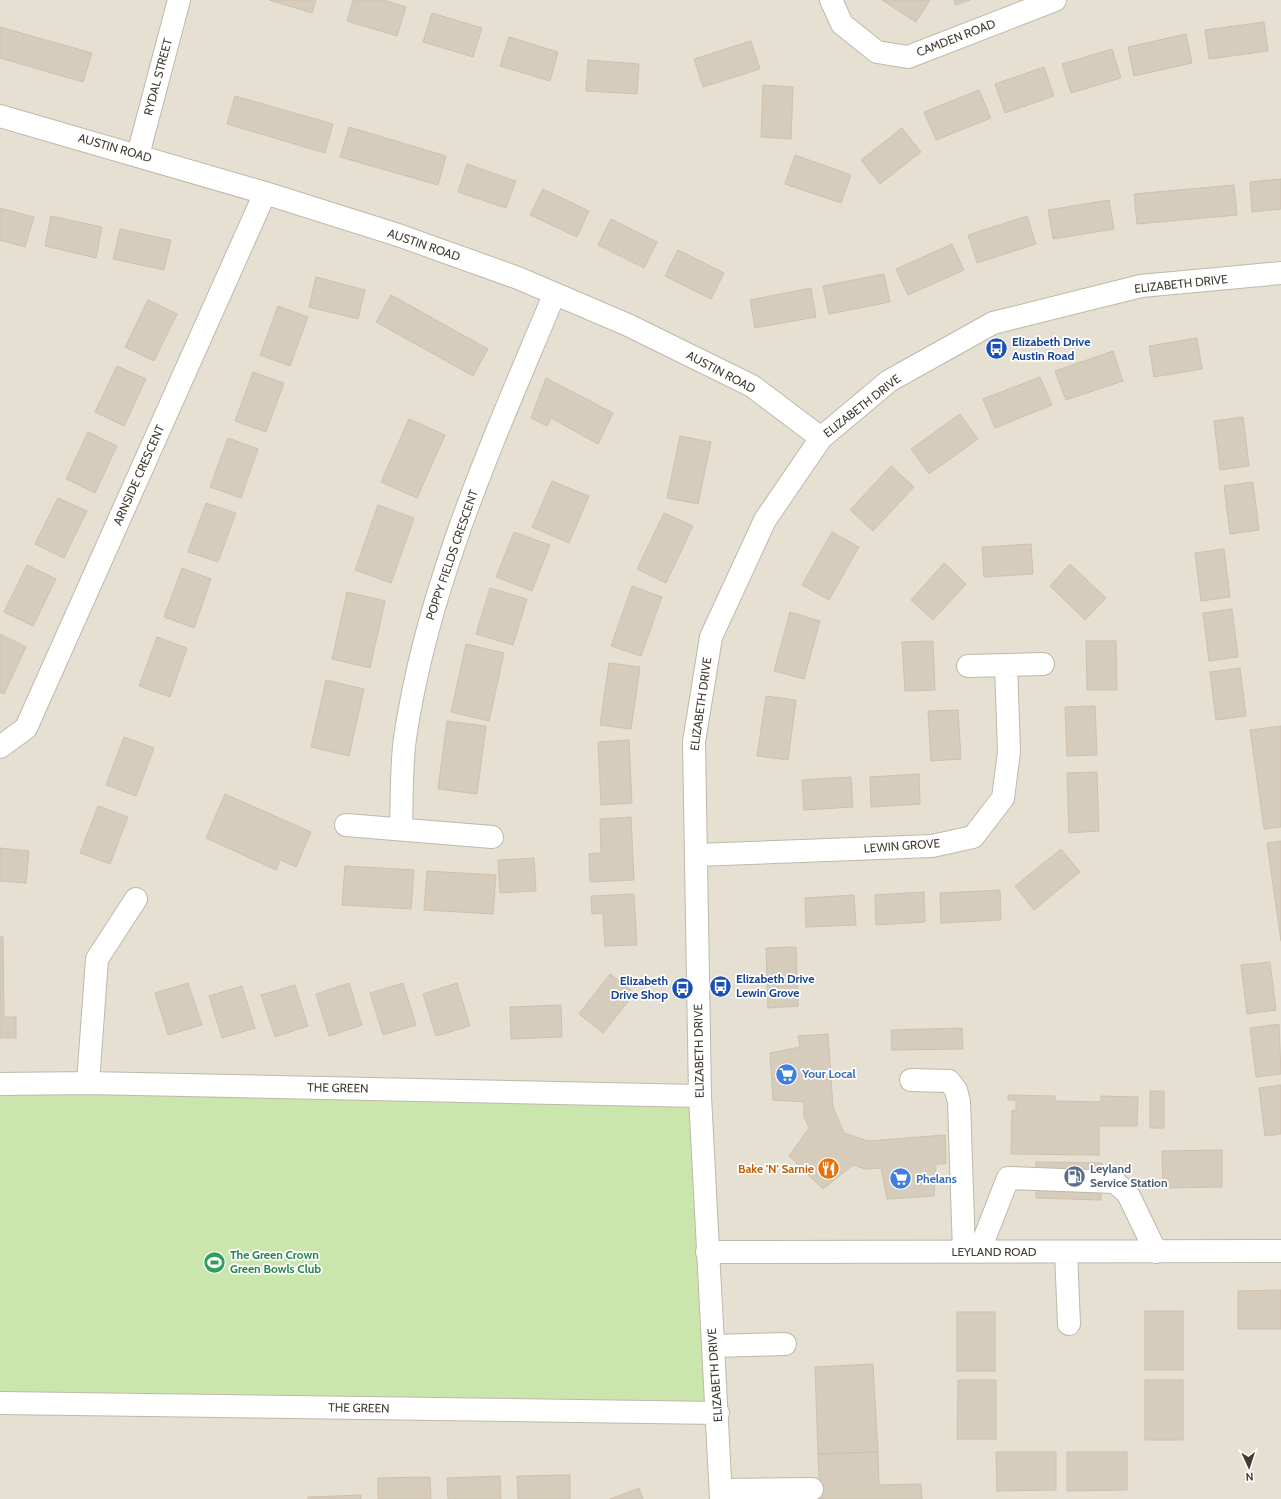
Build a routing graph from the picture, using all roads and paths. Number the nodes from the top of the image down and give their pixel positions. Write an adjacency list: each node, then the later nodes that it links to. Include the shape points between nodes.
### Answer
1 (179, 0): 5 (street, RYDAL STREET)
2 (831, 0): 3 (street, CAMDEN ROAD, via 842,24 877,52 908,57)
3 (1055, 0)
4 (0, 116): 5 (street, AUSTIN ROAD)
5 (138, 155): 6 (street, AUSTIN ROAD)
6 (265, 193): 8 (street, AUSTIN ROAD, via 398,235 518,278); 13 (street, ARNSIDE CRESCENT, via 26,728)
7 (1281, 274): 9 (street, ELIZABETH DRIVE, via 1141,286 993,323 889,381)
8 (554, 295): 9 (street, AUSTIN ROAD, via 628,325 752,386); 15 (street, POPPY FIELDS CRESCENT, via 464,518 438,591 424,642 405,739)
9 (821, 438): 17 (street, ELIZABETH DRIVE, via 765,520 711,637 694,742)
10 (1043, 664): 11 (street)
11 (1006, 665): 12 (street); 17 (street, LEWIN GROVE, via 1008,752 1003,798 973,837 932,846)
12 (968, 666)
13 (0, 747)
14 (346, 825): 15 (street)
15 (401, 829): 16 (street)
16 (492, 837)
17 (696, 855): 22 (street, ELIZABETH DRIVE)
18 (136, 898): 20 (street, via 97,959)
19 (912, 1080): 25 (street, via 949,1081 956,1090)
20 (88, 1083): 21 (street, THE GREEN); 22 (street, THE GREEN)
21 (0, 1084)
22 (700, 1096): 24 (street, ELIZABETH DRIVE)
23 (1281, 1251): 27 (street, LEYLAND ROAD)
24 (707, 1252): 25 (street, LEYLAND ROAD); 30 (street, ELIZABETH DRIVE)
25 (972, 1252): 26 (street, LEYLAND ROAD); 27 (street, via 1008,1178 1115,1182 1128,1194)
26 (1066, 1252): 27 (street, LEYLAND ROAD); 28 (street)
27 (1156, 1252)
28 (1069, 1324)
29 (785, 1344): 30 (street)
30 (714, 1346): 32 (street, ELIZABETH DRIVE)
31 (0, 1403): 32 (street, THE GREEN)
32 (718, 1413): 34 (street, ELIZABETH DRIVE)
33 (812, 1489): 34 (street)
34 (721, 1494)

